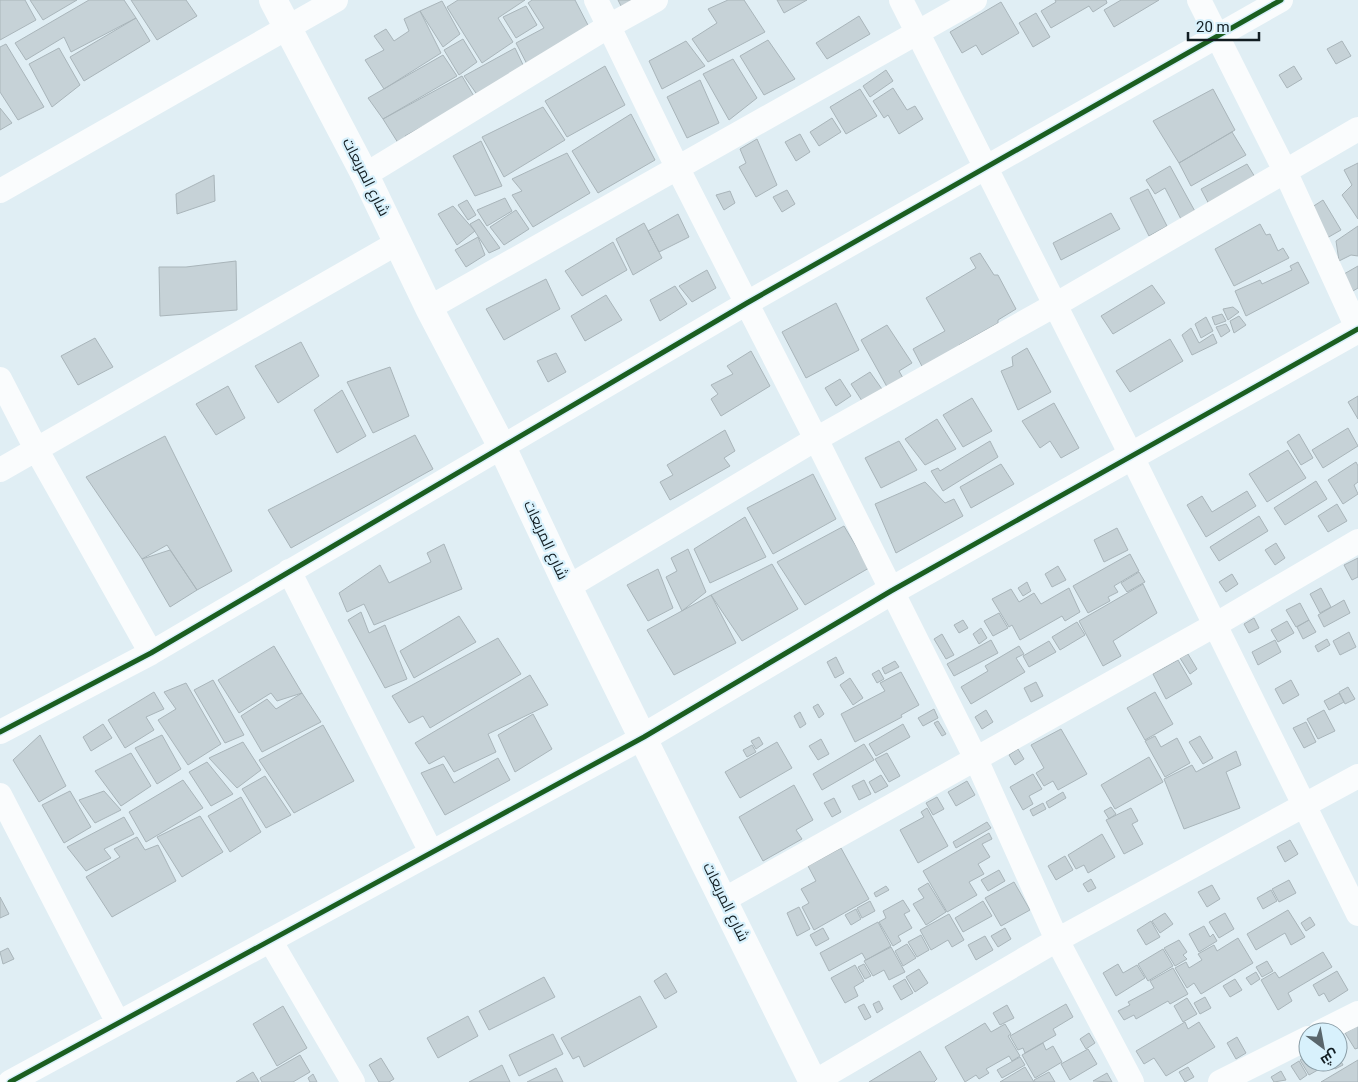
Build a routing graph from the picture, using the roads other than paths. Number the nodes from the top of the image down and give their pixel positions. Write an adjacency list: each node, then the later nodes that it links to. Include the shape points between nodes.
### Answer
1 (273, 0): 10 (street, شارع المربعات)
2 (336, 0): 10 (street)
3 (596, 0): 9 (street)
4 (656, 0): 9 (street)
5 (901, 0): 11 (street)
6 (975, 0): 11 (street)
7 (1199, 0): 12 (street)
8 (1280, 0): 12 (street)
9 (609, 26): 14 (street); 17 (street)
10 (287, 29): 17 (street, شارع المربعات); 18 (street)
11 (917, 34): 14 (street); 15 (street)
12 (1218, 36): 15 (street); 16 (street)
13 (1358, 129): 16 (street)
14 (677, 167): 20 (street); 22 (street)
15 (987, 169): 20 (street); 21 (street)
16 (1285, 172): 21 (street); 23 (street)
17 (365, 175): 19 (street, شارع المربعات)
18 (0, 191)
19 (399, 242): 22 (street, شارع المربعات); 27 (street)
20 (747, 303): 25 (street); 26 (street)
21 (1056, 305): 25 (street); 28 (street)
22 (429, 308): 26 (street, شارع المربعات)
23 (1358, 329): 28 (street)
24 (0, 378): 27 (street)
25 (816, 439): 32 (street); 33 (street)
26 (502, 447): 31 (street); 32 (street, شارع المربعات)
27 (36, 449): 29 (street); 35 (street)
28 (1132, 457): 33 (street); 34 (street)
29 (0, 470)
30 (1358, 540): 34 (street)
31 (289, 571): 35 (street); 42 (street)
32 (568, 587): 37 (street, شارع المربعات)
33 (891, 591): 37 (street); 38 (street)
34 (1215, 625): 38 (street); 41 (street)
35 (151, 653): 36 (street)
36 (0, 732)
37 (644, 736): 42 (street); 43 (street, شارع المربعات)
38 (975, 757): 43 (street); 46 (street)
39 (1358, 776): 41 (street)
40 (0, 795): 49 (street)
41 (1305, 806): 44 (street); 46 (street)
42 (431, 852): 45 (street)
43 (724, 899): 53 (street, شارع المربعات)
44 (1358, 914)
45 (270, 940): 49 (street); 52 (street)
46 (1057, 940): 53 (street); 54 (street)
47 (1358, 1013): 48 (street)
48 (1340, 1022)
49 (118, 1023): 51 (street)
50 (1298, 1043): 55 (street)
51 (10, 1082)
52 (353, 1082)
53 (813, 1082)
54 (1132, 1082)
55 (1220, 1082)

